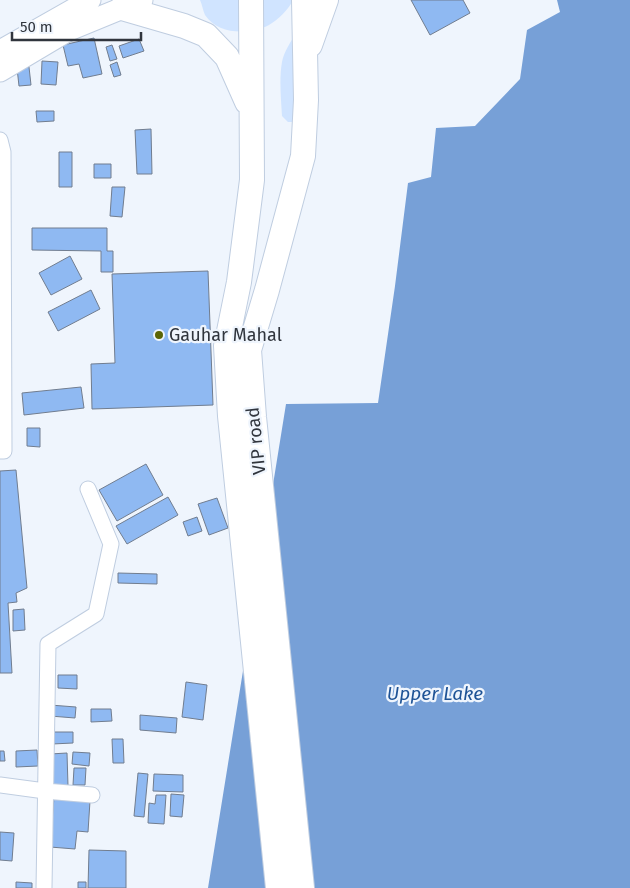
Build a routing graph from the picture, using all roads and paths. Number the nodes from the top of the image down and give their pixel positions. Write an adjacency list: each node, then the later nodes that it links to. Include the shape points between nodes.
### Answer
1 (90, 0): 6 (main road)
2 (251, 0): 9 (main road, VIP road)
3 (304, 0): 7 (main road, VIP road)
4 (326, 0): 7 (main road)
5 (132, 4): 8 (main road, via 69,30); 9 (main road, via 206,35 227,57)
6 (0, 51)
7 (305, 58): 18 (main road, VIP road, via 303,156 249,350)
8 (0, 71)
9 (251, 110): 17 (main road, VIP road, via 252,180 239,282 226,346 230,416)
10 (0, 140): 11 (street, via 4,451)
11 (0, 451)
12 (88, 489): 14 (street, via 111,544 96,614 48,644)
13 (0, 785): 14 (street)
14 (45, 791): 15 (street); 16 (street)
15 (92, 795)
16 (44, 888)
17 (278, 888)
18 (302, 888)

